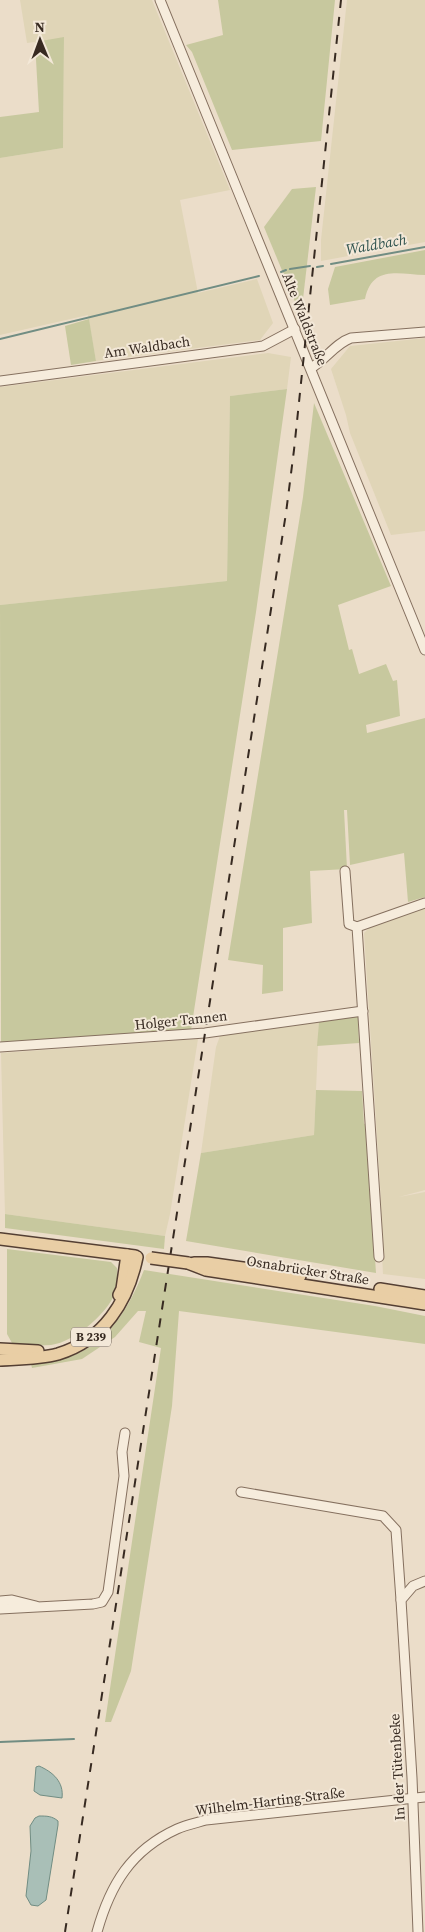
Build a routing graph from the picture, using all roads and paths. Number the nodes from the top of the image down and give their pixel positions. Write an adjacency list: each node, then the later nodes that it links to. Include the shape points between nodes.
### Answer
1 (160, 0): 2 (street, Alte Waldstraße)
2 (295, 329): 4 (street, Alte Waldstraße); 5 (street, Am Waldbach, via 262,346)
3 (425, 332): 4 (street, via 351,338)
4 (310, 368): 6 (street, Alte Waldstraße)
5 (0, 381)
6 (425, 650)
7 (346, 871): 9 (street, via 349,924)
8 (425, 903): 9 (street)
9 (357, 927): 10 (street)
10 (363, 1011): 11 (street, Holger Tannen, via 205,1033); 14 (street)
11 (0, 1047)
12 (0, 1239): 13 (main road, Osnabrücker Straße)
13 (132, 1256): 15 (main road, Osnabrücker Straße, bridge); 18 (main road, B 239, via 112,1309 92,1330 56,1350); 19 (main road, B 239, via 133,1278 118,1310 96,1334 79,1346 57,1354)
14 (379, 1257)
15 (188, 1263): 16 (main road, Osnabrücker Straße, via 215,1264); 17 (main road, Osnabrücker Straße, via 206,1270)
16 (425, 1296)
17 (425, 1304)
18 (0, 1349)
19 (0, 1360)
20 (125, 1433): 25 (street, via 122,1452 124,1476 108,1592 102,1602 93,1604)
21 (241, 1492): 23 (street, In der Tütenbeke, via 383,1516 396,1530)
22 (425, 1581): 23 (street, via 413,1586)
23 (401, 1600): 28 (street, In der Tütenbeke)
24 (0, 1601): 25 (street, via 12,1600)
25 (36, 1606): 26 (street)
26 (0, 1610)
27 (425, 1797): 28 (street, Wilhelm-Harting-Straße)
28 (412, 1798): 29 (street, Wilhelm-Harting-Straße, via 206,1820 177,1829 151,1844 119,1876); 30 (street, In der Tütenbeke)
29 (97, 1932)
30 (418, 1932)

